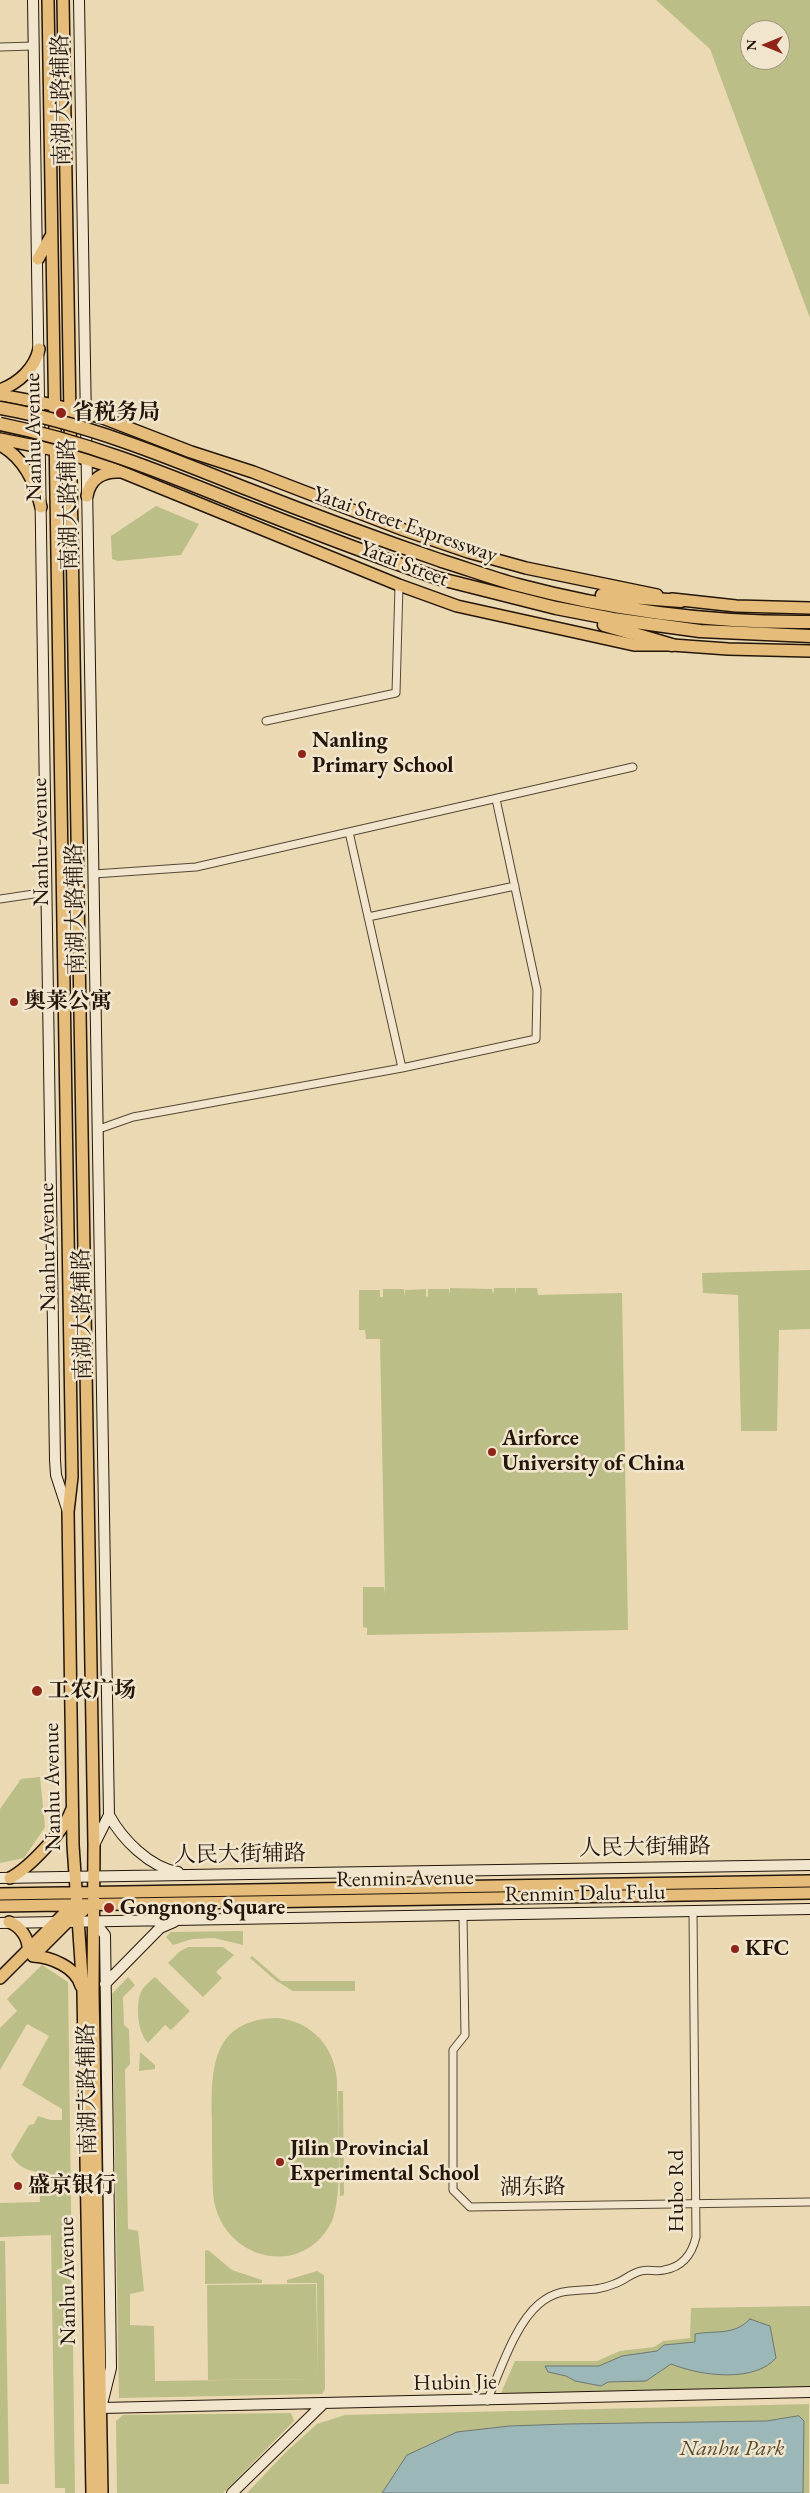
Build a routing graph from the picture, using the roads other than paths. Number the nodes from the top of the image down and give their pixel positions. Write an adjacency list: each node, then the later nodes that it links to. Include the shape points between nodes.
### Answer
1 (33, 0): 5 (street, 南湖大路辅路)
2 (48, 0): 7 (main road, Nanhu Avenue)
3 (64, 0): 15 (main road, Nanhu Avenue)
4 (79, 0): 16 (street, 南湖大路辅路)
5 (34, 46): 6 (street); 8 (street, 南湖大路辅路)
6 (0, 47)
7 (51, 236): 8 (main road); 13 (main road, Nanhu Avenue)
8 (38, 259): 9 (street, 南湖大路辅路)
9 (39, 349): 10 (main road, via 32,367); 12 (street, 南湖大路辅路)
10 (0, 390)
11 (0, 395): 12 (main road, Yatai Street)
12 (40, 402): 13 (main road, Yatai Street); 20 (street, 南湖大路辅路)
13 (54, 405): 15 (main road, Yatai Street); 21 (main road, Nanhu Avenue)
14 (0, 408): 27 (highway, Yatai Street Expressway, bridge, via 110,436 364,534)
15 (70, 409): 16 (main road, Yatai Street); 22 (main road, Nanhu Avenue)
16 (86, 414): 23 (street, 南湖大路辅路); 30 (main road, Yatai Street, via 253,472 432,540 526,568)
17 (0, 424): 29 (highway, Yatai Street Expressway, bridge, via 105,451 325,538)
18 (0, 439): 20 (main road, Yatai Street)
19 (0, 445): 26 (main road, via 28,471)
20 (40, 447): 21 (main road, Yatai Street); 26 (street, 南湖大路辅路)
21 (55, 450): 22 (main road, Yatai Street); 47 (main road, Nanhu Avenue, via 72,1477)
22 (71, 455): 23 (main road, Yatai Street); 50 (main road, Nanhu Avenue)
23 (86, 459): 24 (main road, Yatai Street); 25 (street, 南湖大路辅路)
24 (123, 472): 25 (main road, via 109,472 99,477 91,484); 28 (main road, Yatai Street)
25 (87, 496): 40 (street, 南湖大路辅路)
26 (41, 507): 42 (street, 南湖大路辅路)
27 (466, 568): 30 (highway, via 476,566 603,596); 32 (highway, Yatai Street Expressway, via 473,573 601,604 732,620)
28 (399, 584): 34 (main road, Yatai Street, via 457,606 589,636 652,647); 36 (street, via 396,693)
29 (466, 586): 33 (highway, Yatai Street Expressway, via 556,608 652,625 739,634); 34 (highway, via 475,594)
30 (681, 601): 31 (main road, Yatai Street)
31 (810, 608)
32 (810, 622)
33 (810, 636)
34 (672, 645): 35 (main road, Yatai Street)
35 (810, 651)
36 (266, 721)
37 (633, 768): 38 (street)
38 (496, 799): 39 (street); 41 (street)
39 (350, 832): 40 (street, via 196,867); 44 (street)
40 (94, 874): 46 (street, 南湖大路辅路)
41 (514, 886): 44 (street); 45 (street, via 537,990 536,1039)
42 (47, 892): 43 (street); 47 (street, 南湖大路辅路, via 55,1460 56,1475)
43 (0, 899)
44 (368, 918): 45 (street)
45 (402, 1068): 46 (street, via 133,1117)
46 (99, 1129): 49 (street, 南湖大路辅路)
47 (68, 1512): 48 (main road, Nanhu Avenue)
48 (73, 1802): 53 (main road, Nanhu Avenue); 55 (main road, via 67,1820 28,1865)
49 (109, 1815): 50 (street, 南湖大路辅路); 52 (street, via 120,1834 150,1860)
50 (94, 1845): 54 (main road, Nanhu Avenue)
51 (810, 1864): 52 (street, 人民大街辅路)
52 (191, 1875): 54 (street, 人民大街辅路)
53 (75, 1876): 54 (street, 人民大街辅路); 55 (street, 人民大街辅路); 63 (main road, Nanhu Avenue)
54 (94, 1876): 57 (main road, Nanhu Avenue)
55 (5, 1878)
56 (810, 1881): 57 (main road, Renmin Avenue)
57 (94, 1893): 60 (main road, Nanhu Avenue); 63 (main road)
58 (810, 1893): 60 (main road, Renmin Avenue)
59 (0, 1894): 63 (main road, Renmin Avenue)
60 (94, 1905): 63 (main road, Renmin Avenue); 67 (main road, Nanhu Avenue)
61 (0, 1906): 63 (main road, Renmin Avenue)
62 (810, 1909): 64 (street, Renmin Dalu Fulu)
63 (73, 1910): 67 (street, Renmin Dalu Fulu); 68 (street, Renmin Dalu Fulu); 69 (main road); 73 (main road, Nanhu Avenue)
64 (693, 1911): 65 (street, Renmin Dalu Fulu); 75 (street, Hubo Rd)
65 (463, 1915): 66 (street, Renmin Dalu Fulu); 75 (street, 湖东路, via 465,2035 453,2050 453,2190 470,2207)
66 (188, 1920): 67 (street, Renmin Dalu Fulu); 71 (street, via 160,1928)
67 (94, 1921): 71 (street, 南湖大路辅路, via 104,1935); 79 (main road, Nanhu Avenue)
68 (4, 1922): 69 (main road, via 15,1924 28,1941)
69 (30, 1953): 70 (main road); 72 (main road); 73 (main road, via 71,1970)
70 (0, 1978)
71 (105, 1984): 79 (street, 南湖大路辅路, via 111,2368)
72 (0, 1988)
73 (83, 1992): 80 (main road, Nanhu Avenue)
74 (810, 2202): 75 (street, 湖东路)
75 (696, 2203): 77 (street, Hubo Rd, via 696,2237 692,2252 679,2264 664,2270 642,2270 601,2288 552,2294 537,2305 512,2344)
76 (810, 2392): 77 (street, Hubin Jie)
77 (487, 2401): 78 (street, Hubin Jie)
78 (322, 2405): 79 (street, Hubin Jie); 82 (street)
79 (101, 2408): 81 (main road, Nanhu Avenue)
80 (92, 2493)
81 (102, 2493)
82 (232, 2493)

